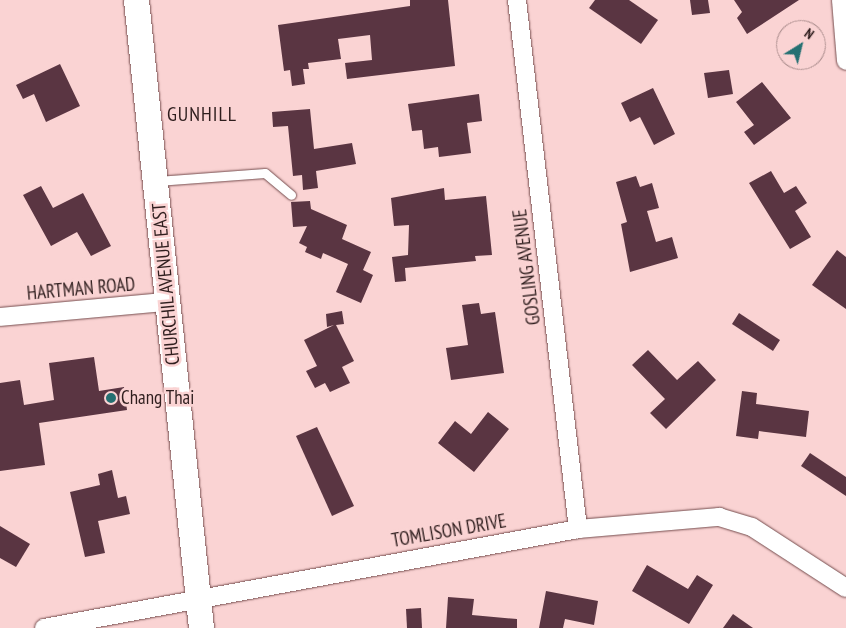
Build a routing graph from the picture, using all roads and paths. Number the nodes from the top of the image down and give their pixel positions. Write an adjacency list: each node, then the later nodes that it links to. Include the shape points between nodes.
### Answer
1 (136, 0): 5 (main road, CHURCHIL AVENUE EAST)
2 (518, 0): 9 (street, GOSLING AVENUE)
3 (841, 0): 4 (street)
4 (846, 61)
5 (156, 181): 6 (lane, via 265,173); 7 (main road, CHURCHIL AVENUE EAST)
6 (291, 195)
7 (166, 302): 8 (street, HARTMAN ROAD); 11 (main road, CHURCHIL AVENUE EAST)
8 (0, 317)
9 (578, 529): 10 (street, TOMLISON DRIVE, via 733,518); 11 (street, TOMLISON DRIVE)
10 (846, 588)
11 (198, 599): 12 (street, TOMLISON DRIVE); 13 (main road, CHURCHIL AVENUE EAST)
12 (44, 628)
13 (201, 628)

